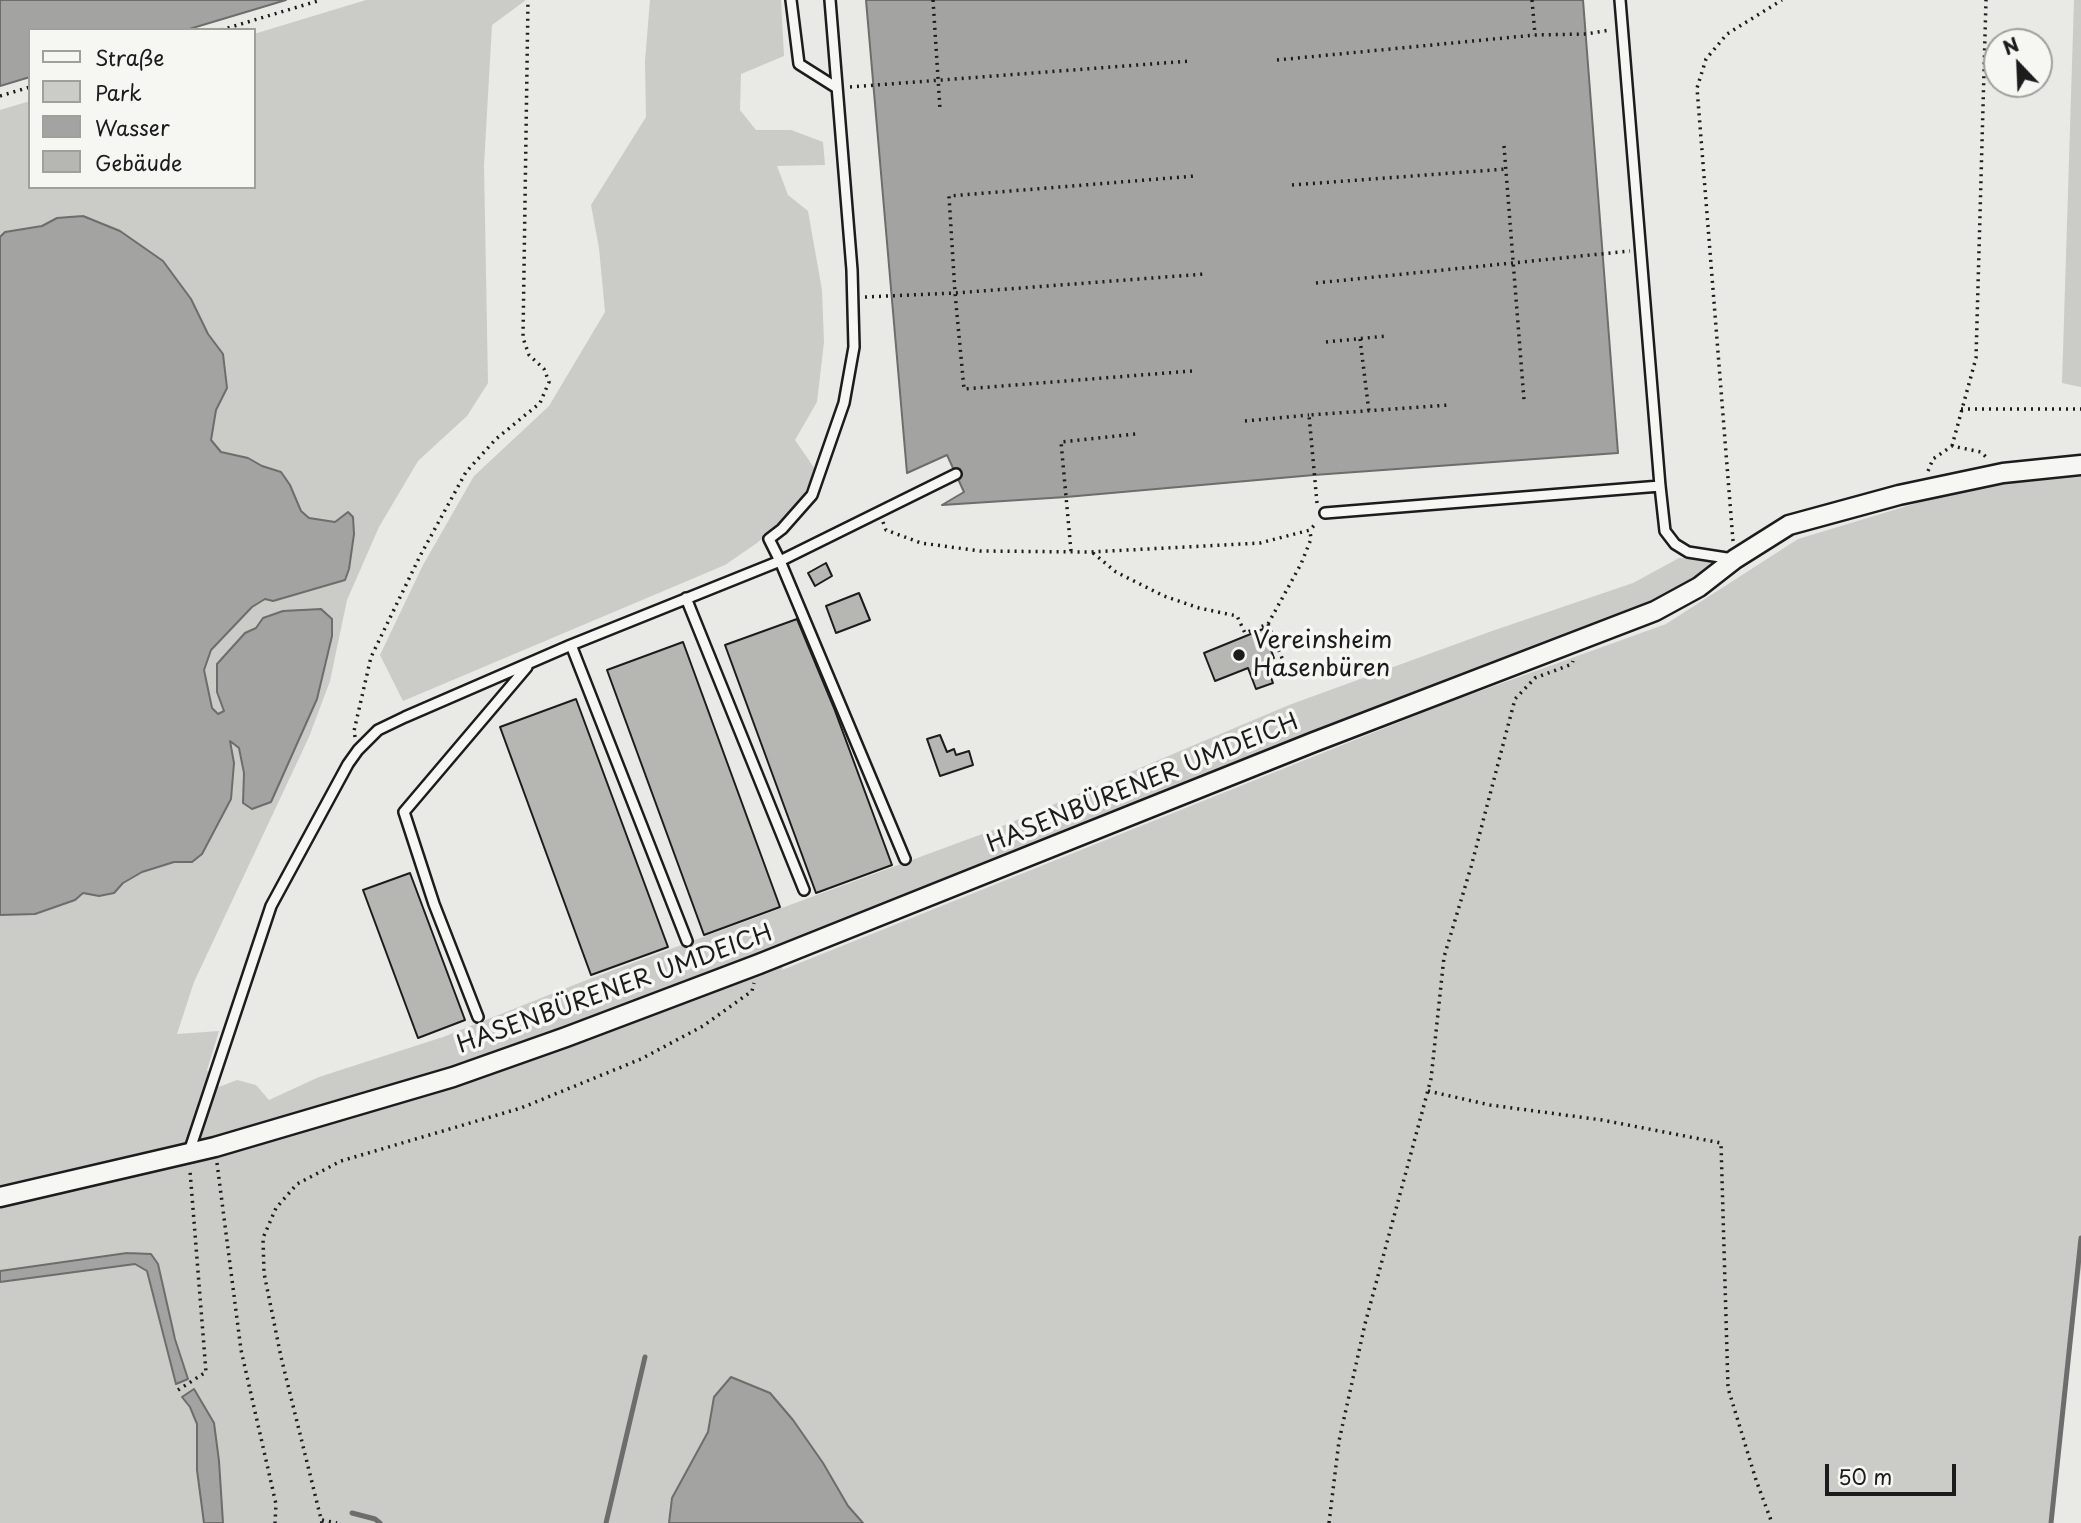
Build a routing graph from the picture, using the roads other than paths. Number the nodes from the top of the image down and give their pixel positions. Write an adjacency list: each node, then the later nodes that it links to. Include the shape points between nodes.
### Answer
1 (791, 0): 4 (lane, via 799,64)
2 (830, 0): 4 (lane)
3 (1620, 0): 7 (lane)
4 (837, 88): 10 (lane, via 854,347 844,403 812,495 769,539)
5 (2081, 465): 9 (street, HASENBÜRENER UMDEICH, via 2003,473 1789,526)
6 (956, 474): 10 (lane)
7 (1660, 486): 8 (lane); 9 (lane, via 1665,531 1675,544 1688,552)
8 (1325, 513)
9 (1735, 559): 18 (street, HASENBÜRENER UMDEICH, via 1699,587 1655,611 759,964 453,1077)
10 (780, 561): 11 (lane); 14 (lane)
11 (686, 598): 12 (lane); 15 (lane)
12 (571, 645): 13 (lane); 16 (lane)
13 (529, 663): 17 (lane, via 404,812); 18 (lane, via 379,730 348,764 271,906)
14 (905, 859)
15 (804, 890)
16 (687, 941)
17 (478, 1017)
18 (189, 1154): 19 (street, HASENBÜRENER UMDEICH)
19 (0, 1197)

